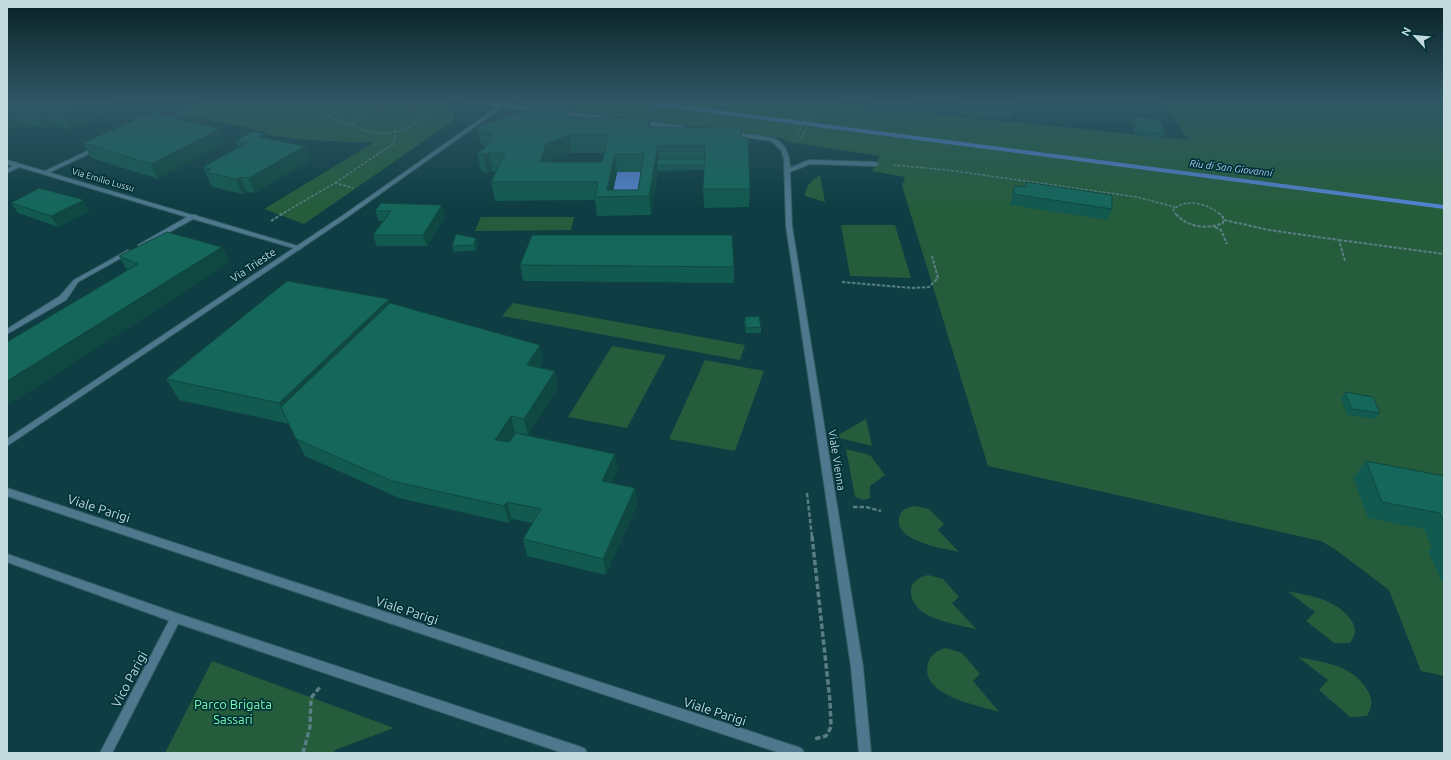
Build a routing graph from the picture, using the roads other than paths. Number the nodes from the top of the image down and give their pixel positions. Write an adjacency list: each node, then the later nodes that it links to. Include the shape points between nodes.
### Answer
1 (459, 136): 11 (street, Via Trieste)
2 (745, 136): 8 (street, Viale Vienna, via 773,140 783,150 787,159)
3 (101, 146): 9 (street)
4 (7, 162): 6 (street, Via Emilio Lussu)
5 (876, 164): 8 (street, via 810,162)
6 (19, 165): 7 (street); 9 (street, Via Emilio Lussu)
7 (7, 170)
8 (787, 171): 20 (street, Viale Vienna, via 789,226 857,667)
9 (44, 173): 10 (street, Via Emilio Lussu)
10 (194, 216): 11 (street, Via Emilio Lussu); 12 (street, via 76,281 63,298)
11 (298, 248): 13 (street, Via Trieste)
12 (7, 332)
13 (7, 443)
14 (7, 492): 19 (street, Viale Parigi)
15 (7, 558): 16 (street)
16 (176, 618): 17 (street, Vico Parigi); 18 (street)
17 (106, 753)
18 (581, 753)
19 (798, 753)
20 (865, 753)

